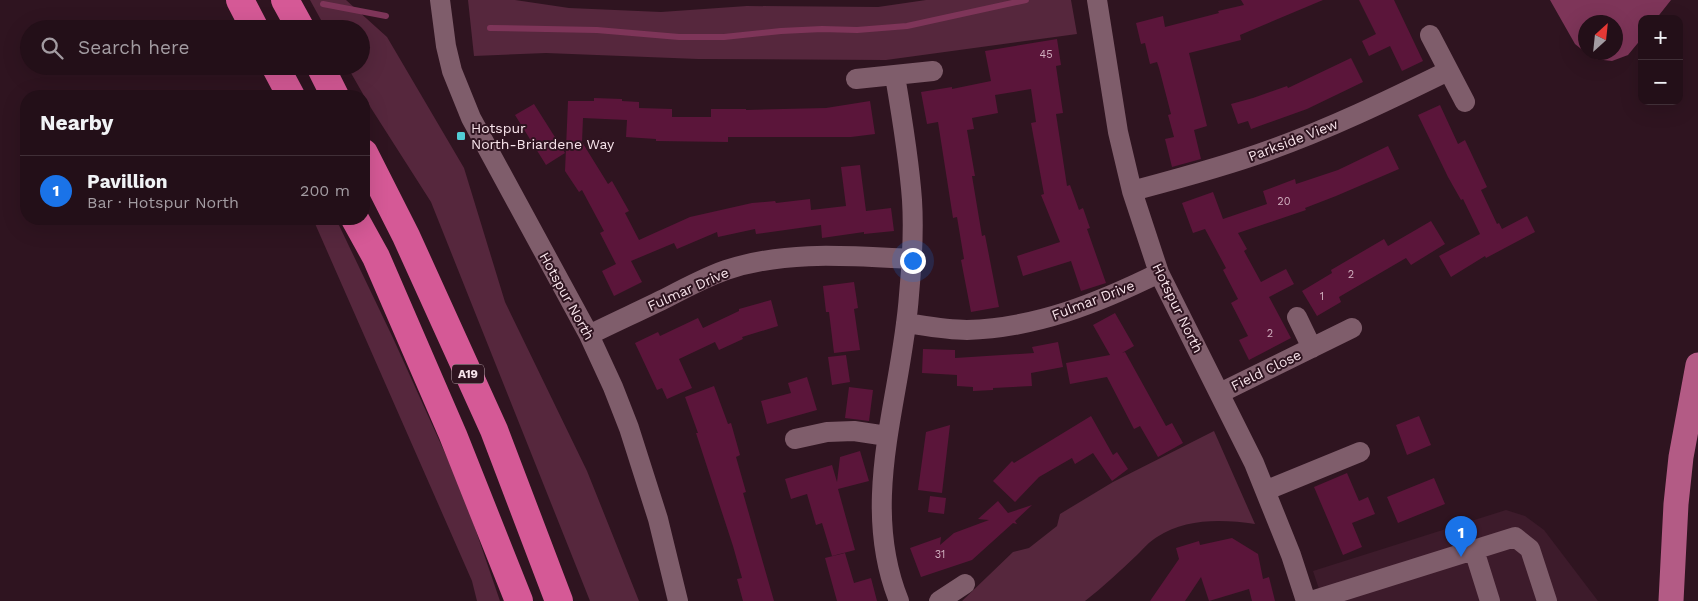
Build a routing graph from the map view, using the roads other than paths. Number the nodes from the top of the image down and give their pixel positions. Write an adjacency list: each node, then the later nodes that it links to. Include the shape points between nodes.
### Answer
1 (240, 0): 5 (highway)
2 (285, 0): 6 (highway)
3 (440, 0): 25 (street, Hotspur North, via 452,71 471,118)
4 (1097, 0): 18 (street, Hotspur North, via 1118,132)
5 (250, 20)
6 (296, 20)
7 (1430, 35): 9 (street)
8 (933, 71): 12 (street)
9 (1448, 71): 16 (street); 18 (street, Parkside View, via 1268,151)
10 (280, 75): 14 (highway)
11 (324, 75): 15 (highway)
12 (896, 76): 13 (street); 20 (street, via 911,187)
13 (856, 79)
14 (288, 90)
15 (332, 90)
16 (1464, 102)
17 (370, 165): 36 (highway, A19, via 494,430)
18 (1132, 191): 21 (street, Hotspur North)
19 (359, 225): 35 (highway, A19, via 453,435)
20 (911, 259): 23 (street); 25 (street, Fulmar Drive, via 820,255 726,270)
21 (1159, 273): 23 (street, Fulmar Drive, via 1100,300 1029,323 966,330); 28 (street, Hotspur North)
22 (1297, 318): 26 (street, Field Close)
23 (906, 323): 29 (street)
24 (1352, 328): 26 (street, Field Close)
25 (589, 335): 37 (street, Hotspur North, via 634,444 658,519)
26 (1312, 348): 28 (street, Field Close)
27 (1698, 365): 44 (main road, via 1681,457)
28 (1220, 393): 32 (street, Hotspur North)
29 (887, 436): 30 (street, via 854,431 827,432); 38 (street, via 881,521 889,569)
30 (795, 439)
31 (1360, 452): 32 (street)
32 (1266, 490): 40 (street, Hotspur North)
33 (1474, 550): 41 (street); 42 (street); 43 (street, via 1515,537 1530,549)
34 (965, 584): 39 (street)
35 (519, 601)
36 (559, 601)
37 (678, 601)
38 (899, 601)
39 (939, 601)
40 (1306, 601)
41 (1311, 601)
42 (1490, 601)
43 (1547, 601)
44 (1671, 601)

